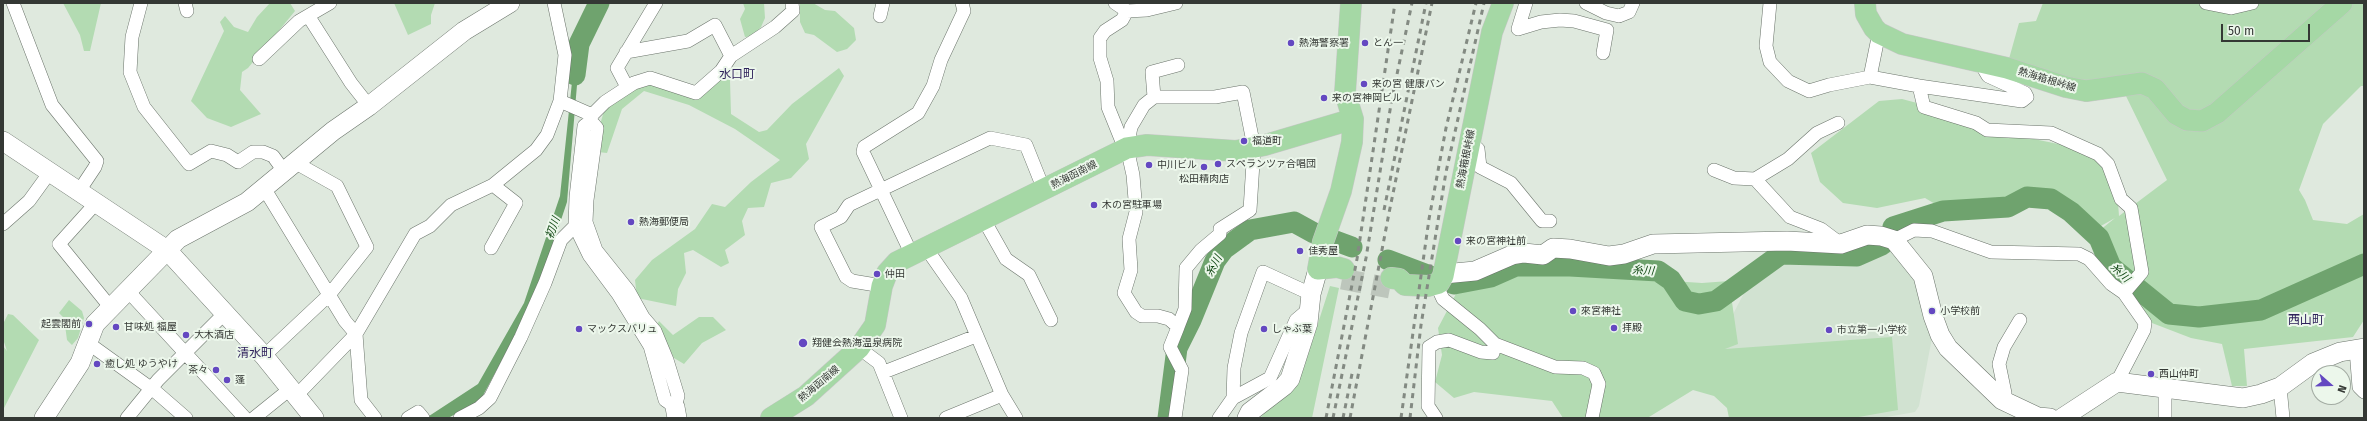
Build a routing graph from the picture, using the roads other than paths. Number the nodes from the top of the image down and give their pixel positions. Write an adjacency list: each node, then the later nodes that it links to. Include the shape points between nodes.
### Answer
1 (12, 3): 22 (street); 54 (street, via 52,105 97,161)
2 (141, 3): 46 (street, via 132,37 130,72 144,107 189,164 211,151 227,155 238,162 253,152 263,152)
3 (330, 3): 25 (street)
4 (510, 3): 38 (street, via 464,31)
5 (554, 3): 37 (street, via 565,55)
6 (656, 3): 27 (street)
7 (792, 3): 29 (street, via 793,11 775,27)
8 (883, 3): 24 (street)
9 (962, 3): 52 (street, via 964,11 941,60 933,86 918,113 864,147)
10 (1115, 3): 23 (street)
11 (1176, 3): 23 (street, via 1147,10)
12 (1351, 3): 40 (main road, via 1345,93)
13 (1503, 3): 43 (main road, 熱海箱根峠線, via 1492,32)
14 (1526, 3): 28 (street, via 1518,29 1541,22 1560,20 1607,30)
15 (1586, 3): 16 (street, via 1619,16 1629,12)
16 (1633, 3)
17 (1770, 3): 33 (street, via 1766,46 1770,62 1788,81 1809,91)
18 (1864, 3): 26 (main road, 熱海箱根峠線, via 1869,22)
19 (2206, 3): 20 (street, via 2231,8)
20 (2252, 3)
21 (2342, 3): 31 (main road, 熱海箱根峠線, via 2217,113 2202,120 2187,120 2176,114 2155,89 2142,83 2086,91)
22 (3, 6)
23 (1126, 11): 45 (street, via 1122,20 1104,31 1100,38 1100,58 1107,82 1108,107)
24 (880, 16)
25 (309, 17): 30 (street, via 299,21); 38 (street, via 351,83)
26 (1879, 33): 31 (main road, 熱海箱根峠線, via 1902,44); 33 (street)
27 (626, 52): 29 (street, via 688,41 715,25); 35 (street, via 617,68)
28 (1603, 54)
29 (731, 56): 35 (street, via 721,71 696,93 650,78)
30 (259, 59)
31 (1986, 63): 34 (street, via 1985,71 1988,76 2025,93 2027,97 2022,101)
32 (1178, 66): 36 (street, via 1152,72)
33 (1870, 77): 34 (street)
34 (1919, 86): 71 (street, via 1924,107 1976,123 1987,130 2051,133 2098,154 2108,164 2121,199 2131,208 2142,272)
35 (627, 87): 39 (street)
36 (1154, 97): 44 (street, via 1215,96 1244,92); 45 (street, via 1144,105 1131,127)
37 (562, 101): 39 (street); 50 (street, via 547,135 536,150)
38 (369, 106): 46 (street, via 333,131)
39 (589, 116): 59 (street, via 597,128 587,153 587,200)
40 (1353, 120): 44 (main road, 熱海函南線); 65 (main road, via 1352,142 1341,191 1325,236)
41 (1838, 123): 49 (street, via 1816,132 1788,159)
42 (3, 141): 48 (street)
43 (1469, 142): 57 (street, via 1478,149 1480,167 1511,183 1542,220); 67 (main road, 熱海箱根峠線)
44 (1254, 147): 45 (main road, 熱海函南線, via 1236,151 1147,145); 78 (street, via 1250,210 1220,229 1220,234 1201,250 1186,268 1185,309)
45 (1126, 149): 53 (main road, 熱海函南線); 78 (street, via 1133,176 1136,212 1129,239 1131,270 1124,293 1136,312 1142,316 1169,319)
46 (290, 167): 51 (street); 72 (street, via 337,186 367,247)
47 (1714, 170): 49 (street, via 1734,178)
48 (50, 172): 54 (street); 58 (street, via 29,201)
49 (1754, 179): 61 (street, via 1790,217 1821,229)
50 (494, 185): 62 (street, via 516,203); 79 (street, via 451,205 430,226 415,234)
51 (264, 188): 63 (street, via 247,202 178,239); 72 (street)
52 (881, 190): 53 (street, via 990,138 1026,145); 64 (street); 69 (street, via 849,205 841,217 821,227 846,278)
53 (1044, 190): 56 (main road, 熱海函南線)
54 (79, 191): 55 (street)
55 (96, 203): 63 (street); 74 (street, via 59,244)
56 (984, 220): 64 (main road, 熱海函南線); 76 (street, via 1006,260 1029,275)
57 (1550, 221)
58 (3, 224)
59 (581, 224): 97 (street, via 596,250 628,290 643,317 655,331 678,396); 105 (street, via 561,240 533,310 490,398 479,408)
60 (1894, 240): 61 (street, via 1881,236 1867,236); 71 (street, via 1914,230 1932,230 1991,252 2079,254 2089,259 2111,284); 96 (street, via 1924,276 1933,316 1948,348)
61 (1841, 244): 67 (street, via 1787,241 1653,244 1624,254 1609,256 1553,248 1543,255 1512,255 1475,271)
62 (491, 248)
63 (167, 250): 70 (street); 75 (street)
64 (919, 251): 69 (main road, 熱海函南線, via 897,262 887,273); 80 (street, via 961,298)
65 (1318, 269): 66 (main road, via 1334,278); 73 (street)
66 (1343, 274)
67 (1440, 279): 68 (main road, via 1428,286); 82 (street, via 1443,299)
68 (1395, 284)
69 (882, 286): 83 (main road, 熱海函南線, via 875,325)
70 (128, 291): 74 (street); 85 (street)
71 (2124, 294): 88 (street, via 2145,323 2144,330)
72 (329, 295): 79 (street); 86 (street)
73 (1310, 301): 95 (street, via 1296,320 1270,378); 95 (street, via 1263,272 1241,334 1234,368); 112 (street, via 1308,323 1290,379 1258,405)
74 (111, 308): 81 (street, via 95,324)
75 (225, 313): 85 (street); 86 (street)
76 (1051, 320)
77 (2020, 320): 96 (street, via 2004,347 1999,364 2005,393)
78 (1178, 327): 110 (street, via 1170,347 1182,370)
79 (356, 334): 92 (street); 104 (street, via 361,400)
80 (976, 336): 87 (street); 94 (street)
81 (88, 343): 90 (street); 98 (street, via 80,362)
82 (1495, 344): 113 (street, via 1493,353 1481,352 1449,340 1437,342 1429,347 1428,406); 114 (street, via 1555,367 1583,368 1594,373 1599,384)
83 (858, 348): 87 (street, via 880,363); 106 (main road, 熱海函南線, via 806,396)
84 (2360, 349): 89 (street, via 2340,352 2312,363); 93 (street, via 2359,387)
85 (185, 353): 90 (street); 101 (street)
86 (264, 356): 92 (street)
87 (884, 372): 107 (street)
88 (2117, 382): 91 (street); 116 (street)
89 (2280, 387): 91 (street, via 2243,398); 118 (street)
90 (151, 388): 99 (street); 100 (street)
91 (2165, 388): 117 (street)
92 (293, 392): 102 (street); 103 (street)
93 (2364, 392)
94 (1002, 395): 108 (street); 109 (street)
95 (1234, 398): 111 (street)
96 (2002, 400): 115 (street)
97 (676, 413)
98 (44, 418)
99 (127, 418)
100 (186, 418)
101 (245, 418)
102 (254, 418)
103 (314, 418)
104 (375, 418)
105 (460, 418)
106 (771, 418)
107 (901, 418)
108 (946, 418)
109 (1016, 418)
110 (1175, 418)
111 (1219, 418)
112 (1247, 418)
113 (1436, 418)
114 (1592, 418)
115 (2042, 418)
116 (2062, 418)
117 (2164, 418)
118 (2283, 418)

